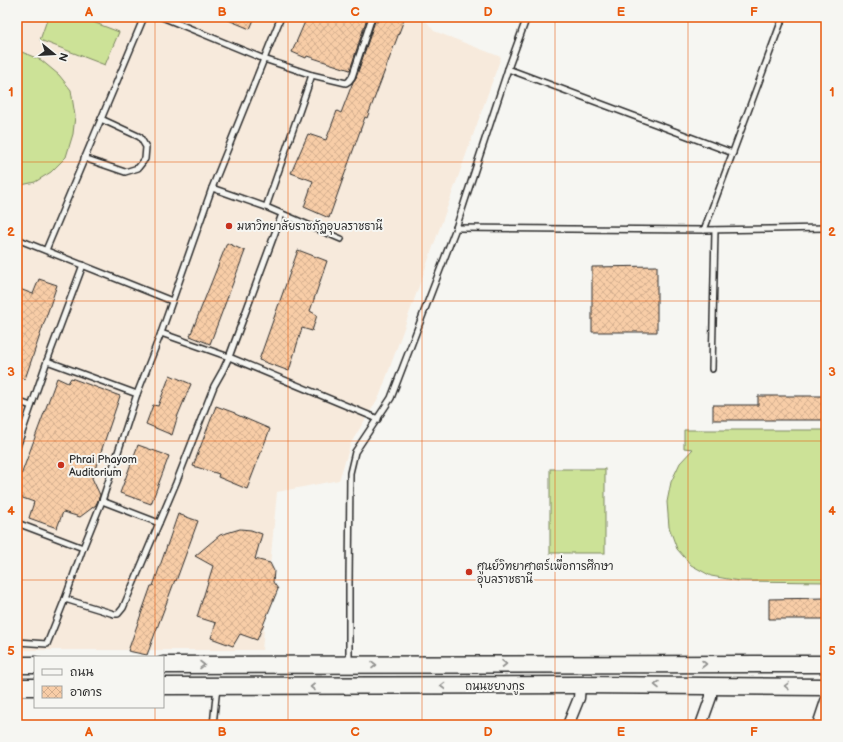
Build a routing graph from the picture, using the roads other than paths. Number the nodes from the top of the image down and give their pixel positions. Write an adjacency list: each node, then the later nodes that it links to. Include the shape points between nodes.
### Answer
1 (144, 17): 10 (lane)
2 (162, 17): 7 (lane)
3 (281, 17): 7 (lane)
4 (372, 17): 9 (lane, via 349,81 346,83)
5 (527, 17): 8 (lane)
6 (783, 17): 11 (lane)
7 (264, 59): 9 (lane); 13 (lane)
8 (508, 69): 11 (lane); 16 (lane)
9 (312, 75): 14 (lane)
10 (101, 119): 12 (lane); 12 (lane, via 140,137 146,147 144,159 138,168 125,172)
11 (733, 153): 18 (lane)
12 (84, 158): 22 (lane)
13 (212, 188): 14 (lane); 24 (lane)
14 (266, 207): 15 (lane)
15 (282, 214): 20 (lane); 26 (lane)
16 (456, 228): 18 (lane); 32 (lane, via 391,398)
17 (826, 228): 19 (lane)
18 (704, 230): 19 (lane)
19 (715, 230): 28 (lane)
20 (341, 238)
21 (17, 239): 22 (lane)
22 (46, 250): 23 (lane)
23 (83, 265): 24 (lane); 27 (lane)
24 (172, 301): 25 (lane)
25 (160, 333): 26 (lane); 29 (lane)
26 (229, 358): 32 (lane); 36 (lane, via 214,386)
27 (47, 361): 29 (lane); 31 (lane)
28 (712, 369)
29 (137, 394): 34 (lane)
30 (17, 401): 31 (lane)
31 (31, 406): 33 (lane)
32 (378, 419): 44 (lane, via 355,452 350,473)
33 (17, 447)
34 (102, 501): 36 (lane); 37 (lane)
35 (17, 523): 37 (lane)
36 (159, 523): 38 (lane, via 118,614)
37 (83, 548): 38 (lane)
38 (65, 599): 39 (lane, via 47,644)
39 (17, 642)
40 (826, 664): 44 (main road, ถนนชยางกูร, one-way to 40)
41 (17, 665): 42 (main road)
42 (34, 665)
43 (164, 665): 44 (main road, ถนนชยางกูร, one-way to 44)
44 (349, 665)
45 (580, 685): 46 (main road, ถนนชยางกูร, one-way to 45); 48 (main road, ถนนชยางกูร, one-way to 48); 54 (street, via 579,698)
46 (711, 685): 49 (main road, ถนนชยางกูร, one-way to 46); 55 (street, via 711,697)
47 (164, 686): 48 (main road, ถนนชยางกูร)
48 (217, 686): 53 (lane)
49 (826, 686)
50 (17, 687): 51 (main road)
51 (34, 687)
52 (826, 701): 56 (street)
53 (213, 725)
54 (568, 725)
55 (701, 725)
56 (818, 725)

